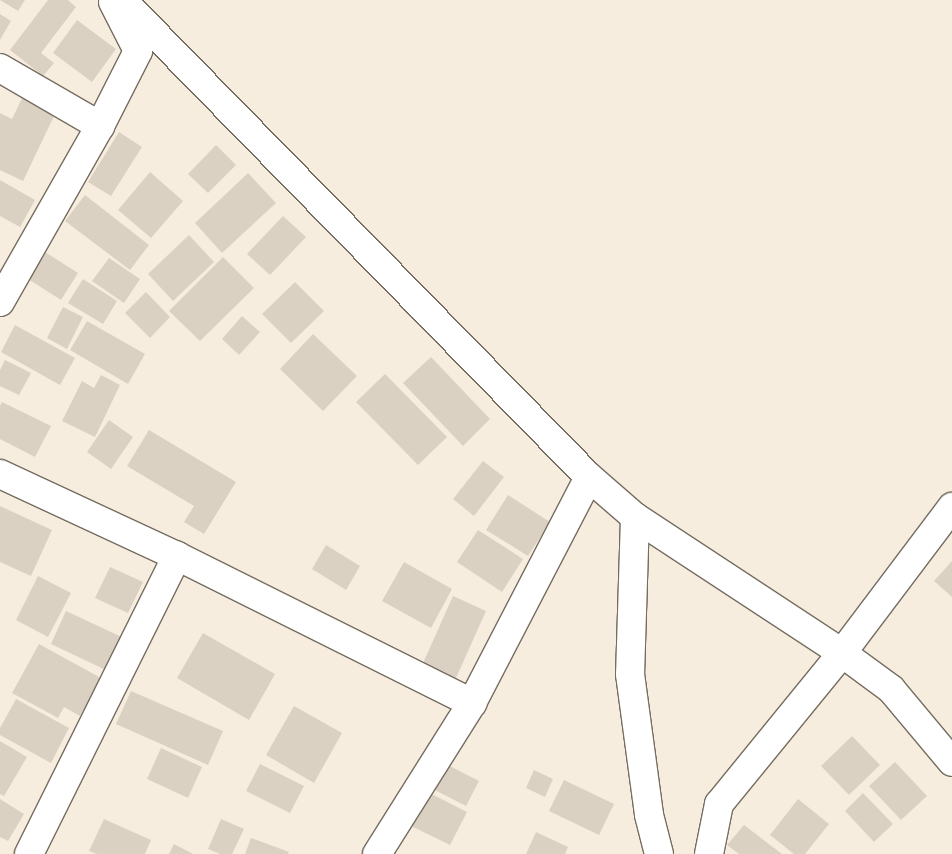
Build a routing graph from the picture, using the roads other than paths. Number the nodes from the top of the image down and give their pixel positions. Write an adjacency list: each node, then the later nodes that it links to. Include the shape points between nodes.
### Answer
1 (111, 0): 4 (street, via 138,51)
2 (122, 0): 7 (street)
3 (0, 68): 4 (street)
4 (100, 126): 5 (street)
5 (0, 302)
6 (0, 474): 10 (street)
7 (589, 477): 9 (street); 12 (street)
8 (952, 507): 11 (street)
9 (635, 517): 11 (street); 16 (street, via 630,674 649,815)
10 (176, 556): 12 (street); 14 (street)
11 (842, 652): 13 (street, via 891,690); 17 (street, via 719,804)
12 (472, 703): 15 (street)
13 (952, 762)
14 (29, 854)
15 (377, 854)
16 (659, 854)
17 (709, 854)

